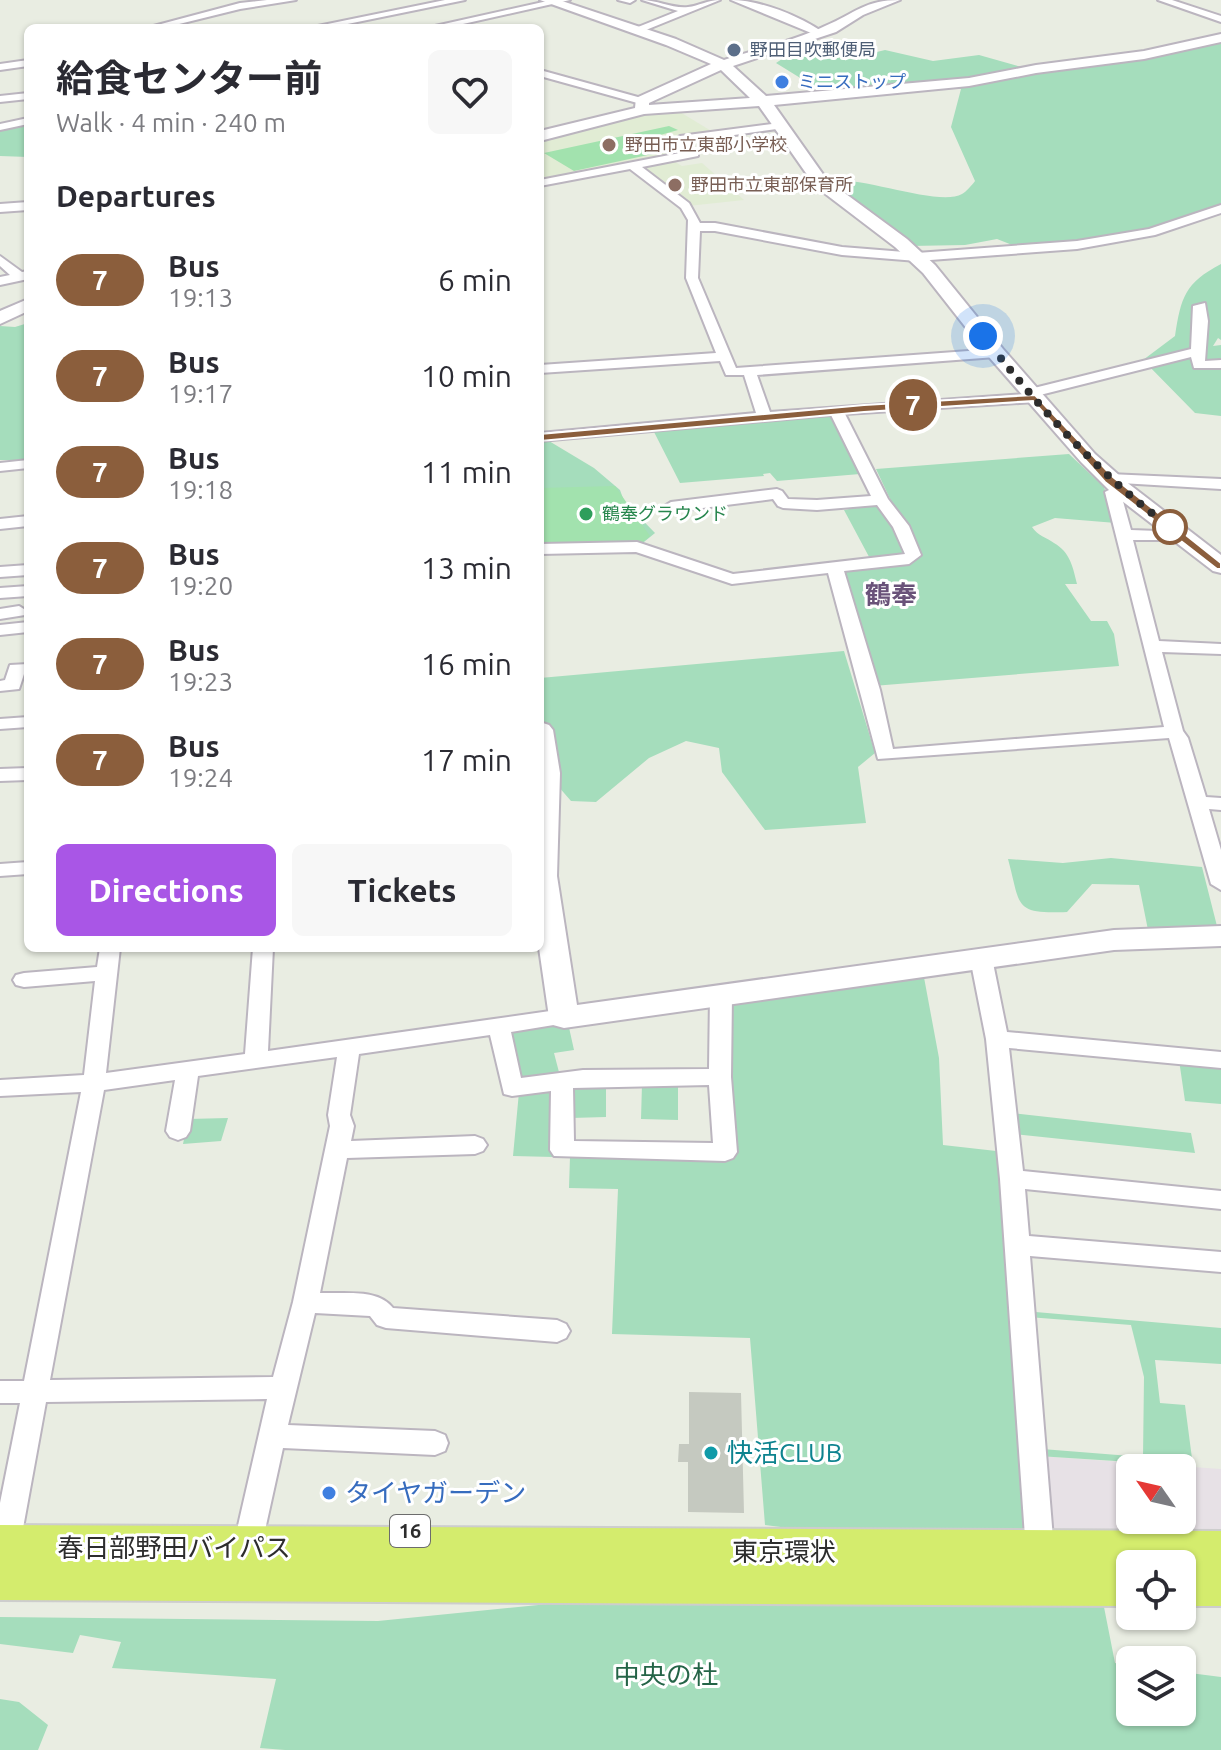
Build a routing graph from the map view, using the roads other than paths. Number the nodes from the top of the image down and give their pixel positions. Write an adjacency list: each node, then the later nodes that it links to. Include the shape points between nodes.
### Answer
1 (219, 0): 13 (street)
2 (291, 0): 13 (street)
3 (381, 0): 14 (street)
4 (460, 0): 14 (street)
5 (623, 0): 6 (street)
6 (630, 0)
7 (647, 0): 15 (street)
8 (715, 0): 15 (street)
9 (736, 0): 22 (street)
10 (894, 0): 22 (street)
11 (1163, 0): 16 (street)
12 (554, 1): 20 (street); 21 (street)
13 (240, 6): 17 (street)
14 (396, 11): 18 (street); 19 (street)
15 (687, 11): 21 (street)
16 (1221, 19)
17 (167, 24)
18 (333, 24)
19 (421, 24)
20 (448, 24)
21 (636, 31): 25 (street)
22 (819, 33): 25 (street)
23 (1221, 38): 30 (street, via 969,82)
24 (24, 64): 26 (street)
25 (722, 64): 30 (street); 31 (street)
26 (0, 67)
27 (544, 74): 31 (street)
28 (24, 96): 29 (street)
29 (0, 99)
30 (762, 101): 31 (street); 33 (street)
31 (642, 105): 35 (street)
32 (24, 122): 34 (street)
33 (780, 126): 36 (street, via 680,139 694,154); 42 (street, via 821,183)
34 (0, 127)
35 (544, 135)
36 (633, 166): 37 (street); 41 (street, via 685,206)
37 (544, 182)
38 (24, 206): 39 (street)
39 (0, 208)
40 (1221, 209): 42 (street, via 1151,232 1077,245)
41 (696, 227): 42 (street, via 842,251); 51 (street, via 692,278)
42 (917, 257): 50 (street)
43 (0, 260): 44 (street)
44 (24, 276): 45 (street)
45 (0, 281)
46 (24, 306): 48 (street)
47 (1200, 306): 49 (street)
48 (0, 318)
49 (1196, 352): 52 (street, via 1199,365); 55 (street)
50 (996, 353): 54 (street); 55 (street)
51 (722, 357): 53 (street); 54 (street, via 731,372)
52 (1221, 364)
53 (544, 369)
54 (749, 371): 57 (street)
55 (1033, 395): 56 (street); 61 (street)
56 (837, 412): 57 (street); 63 (street)
57 (764, 417): 58 (street)
58 (544, 437)
59 (24, 464): 60 (street)
60 (0, 467)
61 (1115, 484): 62 (street); 67 (street); 68 (street)
62 (1221, 484)
63 (881, 500): 64 (street, via 817,505 783,503 777,494); 71 (street, via 901,526 913,555)
64 (671, 507)
65 (24, 521): 66 (street)
66 (0, 524)
67 (1124, 535): 68 (street); 80 (street)
68 (1180, 535): 70 (street)
69 (544, 549): 71 (street, via 651,550 732,579)
70 (1221, 566)
71 (835, 568): 86 (street, via 885,755)
72 (24, 570): 73 (street)
73 (0, 572)
74 (24, 591): 75 (street)
75 (0, 593)
76 (19, 611): 77 (street)
77 (0, 614)
78 (24, 627): 79 (street)
79 (0, 630)
80 (1153, 646): 81 (street); 86 (street)
81 (1221, 649)
82 (24, 669): 83 (street, via 16,669 13,685)
83 (0, 686)
84 (24, 722): 85 (street)
85 (0, 724)
86 (1174, 732): 90 (street)
87 (544, 755): 92 (street)
88 (24, 774): 89 (street)
89 (0, 775)
90 (1198, 803): 91 (street); 96 (street)
91 (1221, 804)
92 (544, 850)
93 (24, 868): 94 (street)
94 (0, 870)
95 (544, 883): 104 (street)
96 (1221, 884)
97 (1221, 936): 100 (street, via 1114,940)
98 (110, 952): 101 (street)
99 (263, 952): 109 (street)
100 (981, 958): 103 (street); 106 (street)
101 (107, 973): 102 (street); 113 (street)
102 (24, 980)
103 (721, 995): 104 (street); 111 (street)
104 (564, 1017): 105 (street)
105 (499, 1026): 107 (street); 112 (street, via 512,1088)
106 (997, 1039): 108 (street); 118 (street)
107 (349, 1048): 109 (street); 117 (street)
108 (1221, 1060)
109 (256, 1061): 110 (street)
110 (188, 1071): 113 (street); 115 (street)
111 (720, 1077): 112 (street); 112 (street, via 725,1152 562,1150)
112 (562, 1081)
113 (94, 1083): 114 (street); 126 (street)
114 (0, 1088)
115 (178, 1131)
116 (475, 1145): 117 (street)
117 (338, 1150): 122 (street)
118 (1012, 1179): 119 (street); 120 (street)
119 (1221, 1200)
120 (1015, 1245): 121 (street); 132 (street)
121 (1221, 1262)
122 (306, 1302): 123 (street, via 377,1306 386,1318); 124 (street)
123 (557, 1331)
124 (283, 1388): 126 (street); 127 (street)
125 (0, 1392): 126 (street)
126 (34, 1392): 129 (street)
127 (272, 1436): 128 (street); 130 (street)
128 (435, 1443)
129 (11, 1457): 131 (street)
130 (251, 1530): 131 (highway, 16); 133 (highway, 16, via 649,1534)
131 (3, 1534): 135 (highway, 春日部野田バイパス / 16)
132 (1040, 1551): 133 (highway, 東京環状 / 16); 134 (highway, 東京環状 / 16)
133 (820, 1552): 135 (highway, 東京環状 / 16)
134 (1221, 1554)
135 (343, 1563): 136 (highway, 春日部野田バイパス / 16); 137 (highway, 東京環状 / 16)
136 (0, 1576)
137 (575, 1578): 138 (highway, 東京環状 / 16); 141 (highway, 16, via 366,1600)
138 (1116, 1582)
139 (1196, 1582): 140 (highway)
140 (1221, 1582)
141 (0, 1597)

